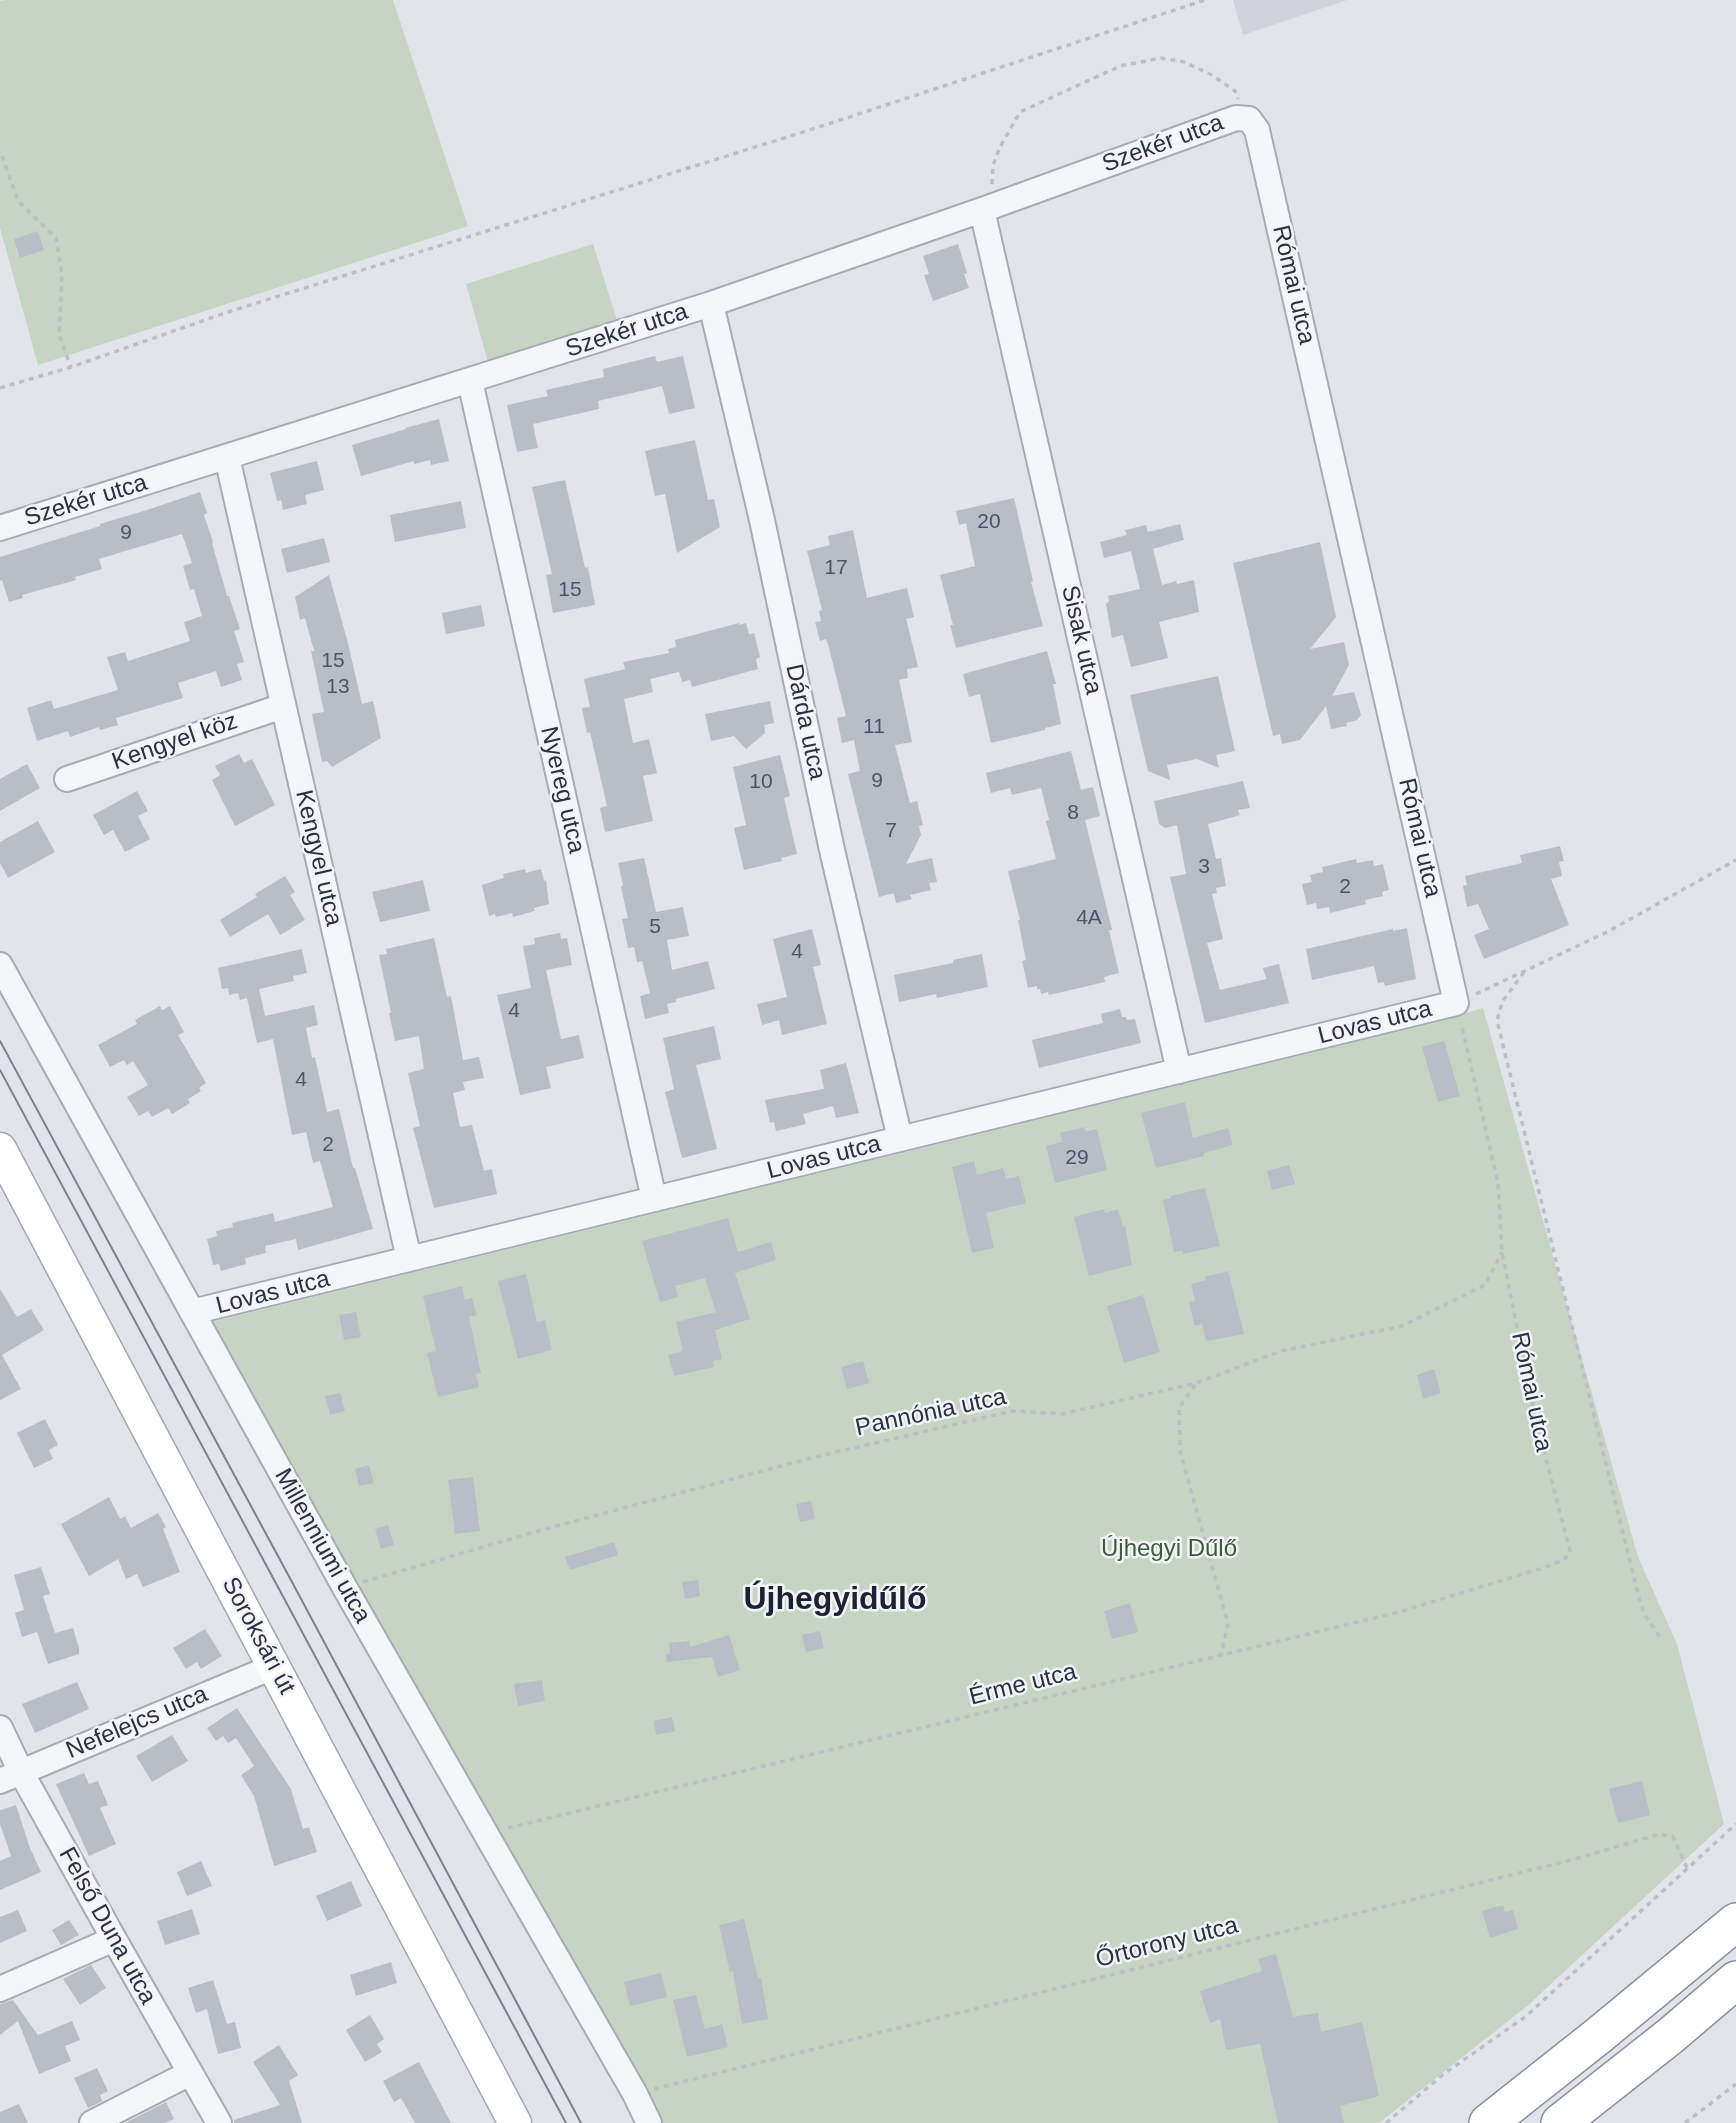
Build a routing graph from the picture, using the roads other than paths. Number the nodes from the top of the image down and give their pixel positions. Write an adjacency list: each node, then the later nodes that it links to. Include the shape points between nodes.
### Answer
1 (1249, 119): 2 (street, Szekér utca, via 1236,118); 10 (street, Római utca, via 1258,130)
2 (988, 207): 3 (street, Szekér utca); 11 (street, Sisak utca)
3 (711, 304): 4 (street, Szekér utca); 12 (street, Dárda utca)
4 (470, 380): 5 (street, Szekér utca); 14 (street, Nyereg utca)
5 (227, 457): 6 (street, Szekér utca); 7 (street, Kengyel utca)
6 (0, 528)
7 (283, 706): 8 (street, Kengyel köz); 15 (street, Kengyel utca)
8 (67, 779)
9 (0, 965): 16 (street, Millenniumi utca)
10 (1456, 1003): 11 (street, Lovas utca)
11 (1179, 1071): 12 (street, Lovas utca)
12 (900, 1139): 14 (street, Lovas utca)
13 (0, 1149): 17 (main road, Soroksári út)
14 (654, 1199): 15 (street, Lovas utca)
15 (409, 1259): 16 (street, Lovas utca)
16 (192, 1312): 28 (street, Millenniumi utca)
17 (275, 1665): 19 (street, Nefelejcs utca); 27 (main road, Soroksári út)
18 (0, 1728): 19 (street, Felső Duna utca)
19 (11, 1777): 21 (street, Felső Duna utca)
20 (1736, 1922): 29 (highway)
21 (114, 1939): 23 (street); 24 (street, Felső Duna utca)
22 (1736, 1980): 30 (highway)
23 (0, 1989)
24 (190, 2073): 25 (street); 26 (street, Felső Duna utca)
25 (92, 2123)
26 (219, 2123)
27 (515, 2123)
28 (649, 2123)
29 (1488, 2123)
30 (1560, 2123)

